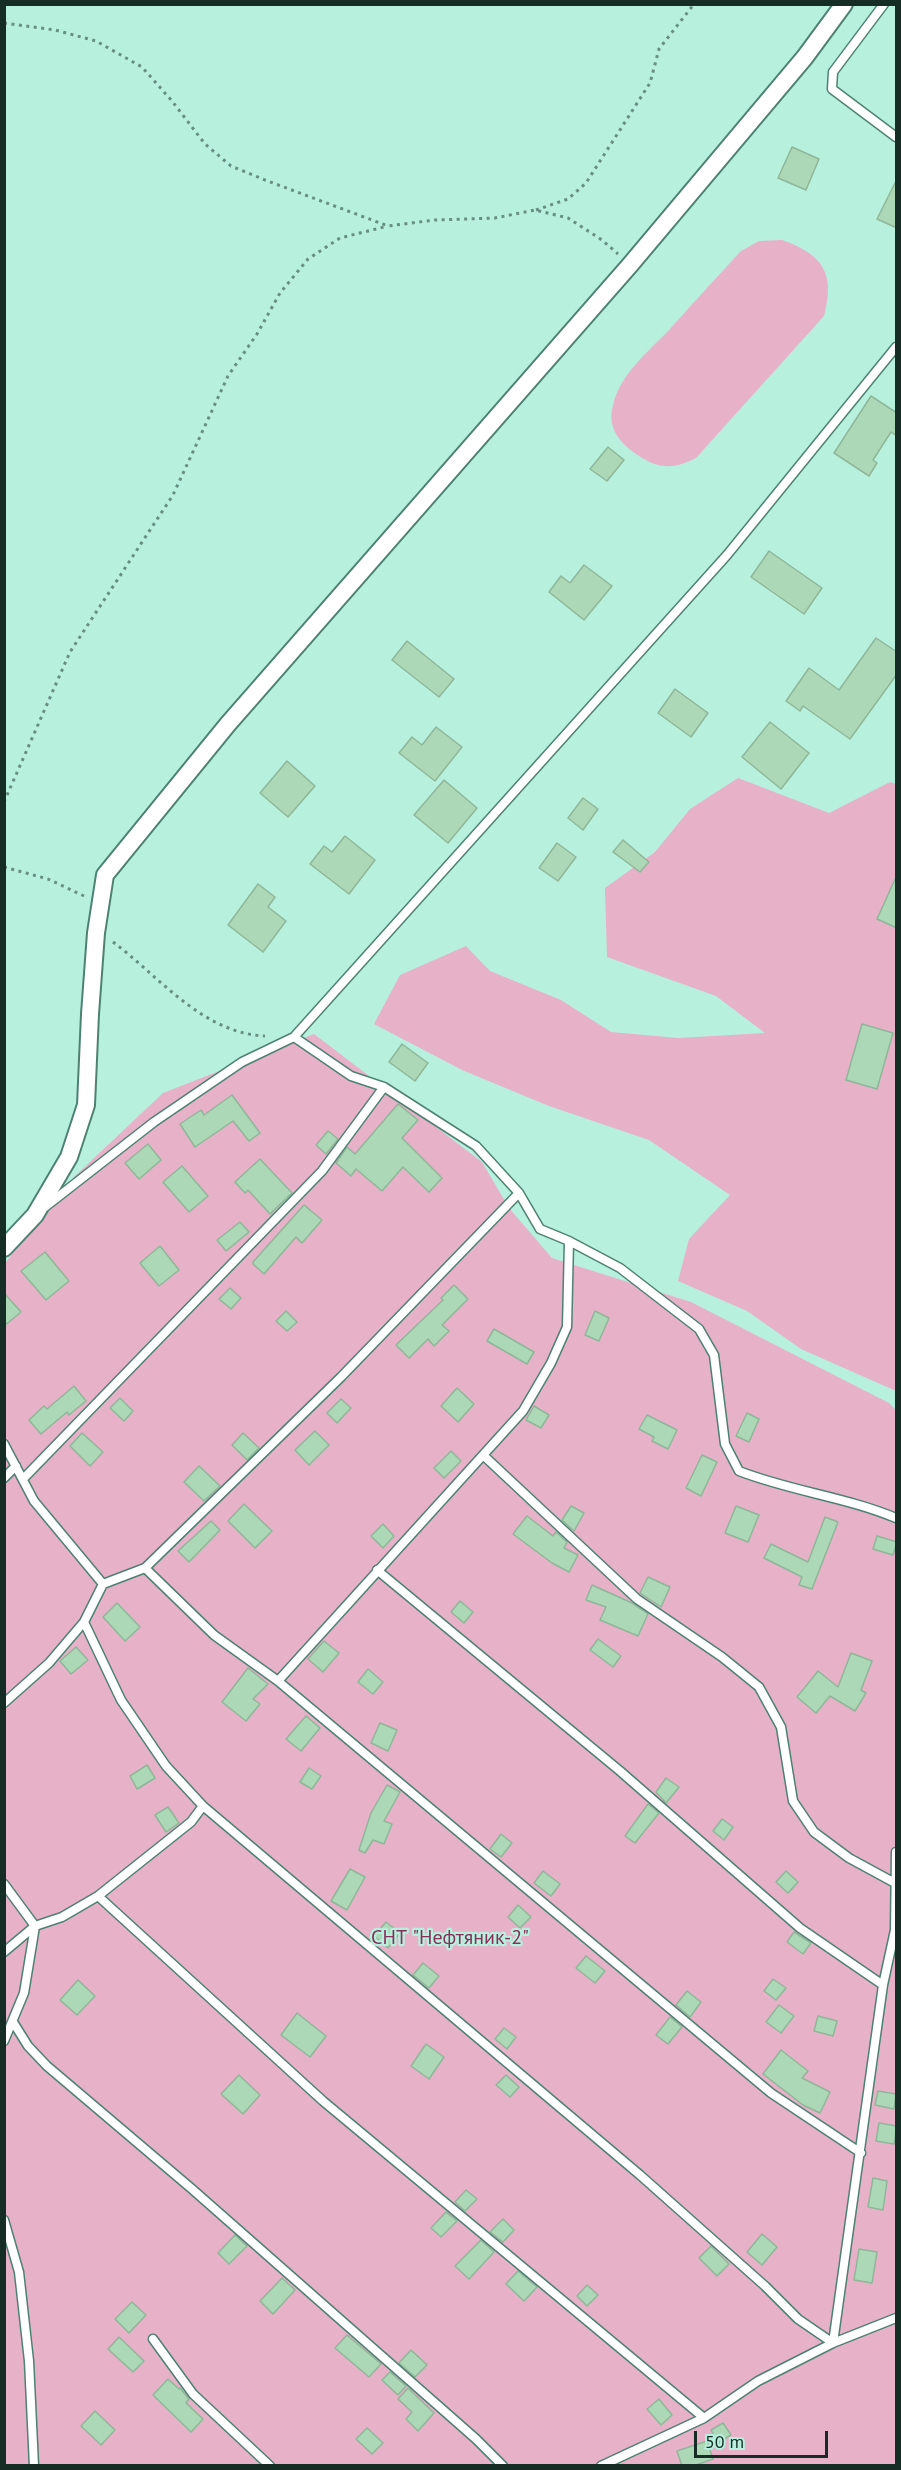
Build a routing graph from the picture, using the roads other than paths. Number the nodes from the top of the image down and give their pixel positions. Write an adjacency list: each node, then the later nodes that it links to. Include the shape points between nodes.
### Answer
1 (844, 4): 8 (street, via 805,57 630,265 228,724 105,875 96,933 86,1105 69,1157)
2 (885, 4): 3 (lane, via 833,72 832,89)
3 (897, 137)
4 (897, 347): 5 (lane, via 727,555)
5 (294, 1037): 6 (lane, via 351,1076); 8 (lane, via 242,1062 154,1122)
6 (384, 1087): 7 (lane, via 476,1146); 15 (lane, via 321,1171)
7 (519, 1193): 9 (lane, via 540,1229); 17 (lane, via 342,1377)
8 (35, 1215): 10 (street)
9 (569, 1241): 12 (lane, via 567,1328 552,1364 523,1411); 16 (lane, via 620,1268 699,1329 714,1354 724,1444 739,1471 768,1483 867,1506)
10 (4, 1248)
11 (4, 1444): 13 (lane)
12 (483, 1455): 18 (lane); 25 (lane, via 637,1599 759,1687 781,1727 793,1801 814,1832 849,1858)
13 (16, 1466): 14 (lane); 15 (lane)
14 (4, 1478)
15 (23, 1479): 19 (lane, via 34,1501)
16 (897, 1518)
17 (145, 1568): 19 (lane); 21 (lane, via 214,1635)
18 (376, 1570): 21 (lane); 30 (lane, via 620,1771 800,1928)
19 (103, 1584): 20 (lane)
20 (84, 1623): 22 (lane, via 49,1663); 23 (lane, via 121,1700 166,1766)
21 (278, 1681): 33 (lane, via 771,2093)
22 (4, 1703)
23 (203, 1806): 27 (lane, via 191,1822); 37 (lane, via 640,2175 798,2319)
24 (897, 1852): 25 (lane)
25 (895, 1883): 30 (lane, via 895,1929)
26 (4, 1884): 28 (lane)
27 (98, 1896): 28 (lane, via 62,1917); 38 (lane, via 322,2101)
28 (35, 1926): 29 (lane); 31 (lane, via 24,1993)
29 (4, 1952)
30 (883, 1985): 33 (lane)
31 (13, 2022): 32 (lane); 41 (lane, via 47,2066 201,2197)
32 (4, 2041)
33 (861, 2153): 37 (lane)
34 (4, 2220): 39 (lane, via 19,2271)
35 (897, 2318): 37 (lane)
36 (153, 2339): 40 (lane, via 194,2394)
37 (833, 2343): 38 (lane, via 758,2381)
38 (704, 2418): 42 (lane)
39 (34, 2466)
40 (270, 2466)
41 (503, 2466)
42 (601, 2466)

